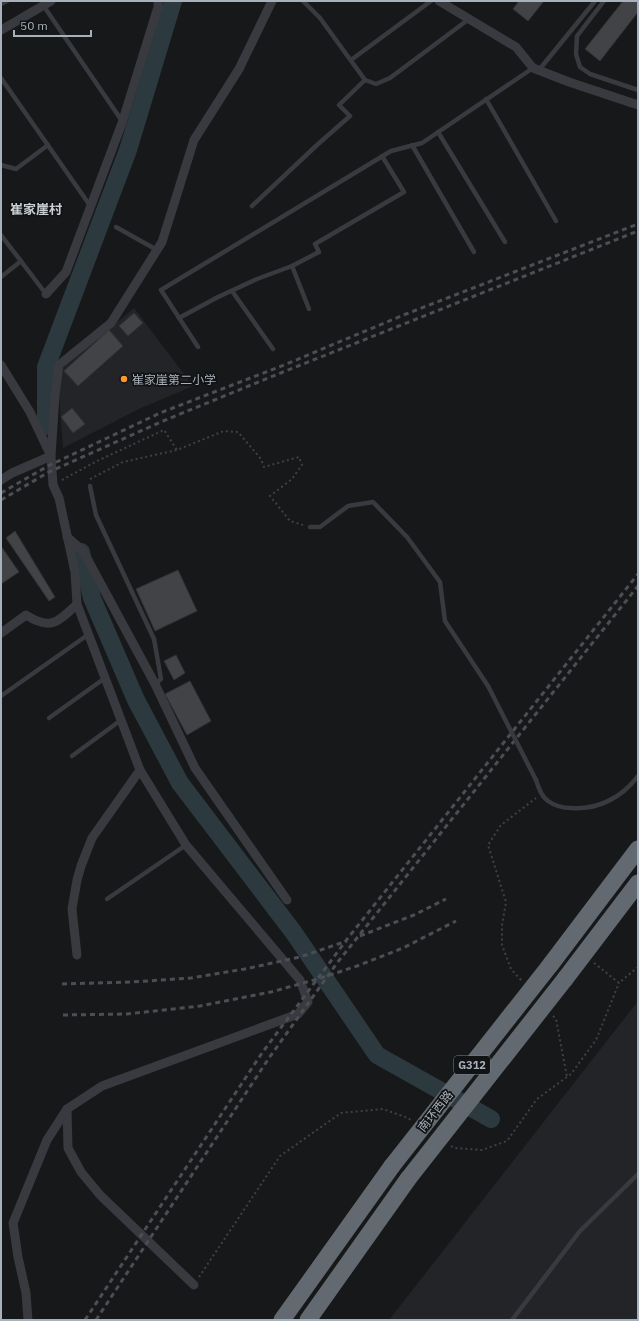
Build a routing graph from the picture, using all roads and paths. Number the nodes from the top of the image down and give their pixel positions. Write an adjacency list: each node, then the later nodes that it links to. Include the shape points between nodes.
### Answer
1 (6, 1): 10 (lane)
2 (158, 1): 20 (street)
3 (272, 1): 32 (street, via 239,69 194,140 162,242)
4 (303, 1): 13 (lane, via 320,18)
5 (431, 1): 13 (lane)
6 (439, 1): 11 (street)
7 (596, 1): 14 (lane)
8 (604, 1): 17 (lane, via 577,36 576,54 580,67 590,74)
9 (47, 3): 12 (street); 20 (lane)
10 (1, 4)
11 (469, 19): 14 (street, via 516,47); 16 (lane, via 390,78 376,84)
12 (1, 30)
13 (351, 60): 16 (lane)
14 (536, 69): 18 (lane); 19 (street)
15 (1, 78): 22 (lane)
16 (365, 80): 26 (lane, via 339,105 350,116)
17 (638, 90)
18 (486, 99): 21 (lane); 28 (lane)
19 (638, 105)
20 (122, 123): 27 (street)
21 (438, 132): 23 (lane, via 422,143); 31 (lane)
22 (48, 145): 25 (lane, via 16,169); 27 (lane)
23 (412, 145): 24 (lane); 33 (lane)
24 (382, 156): 35 (lane, via 404,192 314,244 319,252); 40 (lane, via 161,290)
25 (1, 166)
26 (252, 206)
27 (91, 207): 38 (street, via 66,272)
28 (556, 221)
29 (116, 227): 32 (lane)
30 (1, 235): 34 (lane)
31 (505, 242)
32 (157, 250): 45 (street, via 111,323 59,365)
33 (474, 252)
34 (21, 261): 36 (lane); 38 (lane)
35 (292, 266): 37 (lane); 39 (lane)
36 (1, 277)
37 (232, 291): 40 (lane); 42 (lane)
38 (46, 294)
39 (309, 309)
40 (179, 318): 41 (lane)
41 (198, 346)
42 (272, 349)
43 (1, 365): 45 (street, via 30,412)
44 (177, 450): 47 (path, via 164,430); 48 (path, via 123,462 90,478); 49 (path, via 224,431 238,432 261,459 264,467 300,456 302,465 292,479 270,496 290,521)
45 (51, 456): 46 (street); 47 (street)
46 (1, 480)
47 (53, 485): 50 (street, via 59,498)
48 (90, 486): 55 (lane, via 96,515 154,639 161,678)
49 (310, 527): 62 (lane, bridge, via 320,527 348,506 373,502 407,537 440,582 445,621 488,686)
50 (67, 537): 51 (street, via 75,572); 55 (street, via 83,551)
51 (77, 604): 52 (street, via 63,617 49,624 36,622 26,615); 53 (street)
52 (1, 633)
53 (89, 634): 54 (street); 56 (lane)
54 (105, 678): 57 (lane); 58 (street)
55 (155, 684): 67 (street, via 195,768)
56 (1, 696)
57 (49, 718)
58 (121, 720): 59 (lane); 60 (street)
59 (72, 756)
60 (140, 770): 63 (street); 69 (street, via 92,838 81,866 72,909)
61 (638, 776): 62 (lane, via 622,793 595,806 555,806)
62 (542, 795): 71 (path, via 501,825 488,845 506,902 502,945 511,969)
63 (186, 845): 66 (lane); 74 (street, via 300,980 308,1002 298,1014 102,1086)
64 (638, 849): 78 (highway, 南环西路 / G312, bridge, via 392,1166)
65 (638, 883): 68 (highway, 南环西路 / G312)
66 (107, 899)
67 (287, 900)
68 (584, 954): 70 (path, via 618,983); 79 (highway, 南环西路 / G312, bridge, via 408,1179)
69 (77, 955)
70 (638, 967)
71 (526, 985)
72 (551, 1013): 73 (path, via 556,1019)
73 (567, 1077)
74 (68, 1109): 76 (street, via 68,1148 81,1172 100,1195); 77 (street, via 47,1140 13,1223 26,1293)
75 (638, 1174): 80 (lane, via 580,1231)
76 (194, 1285)
77 (28, 1320)
78 (282, 1320)
79 (308, 1320)
80 (512, 1320)

